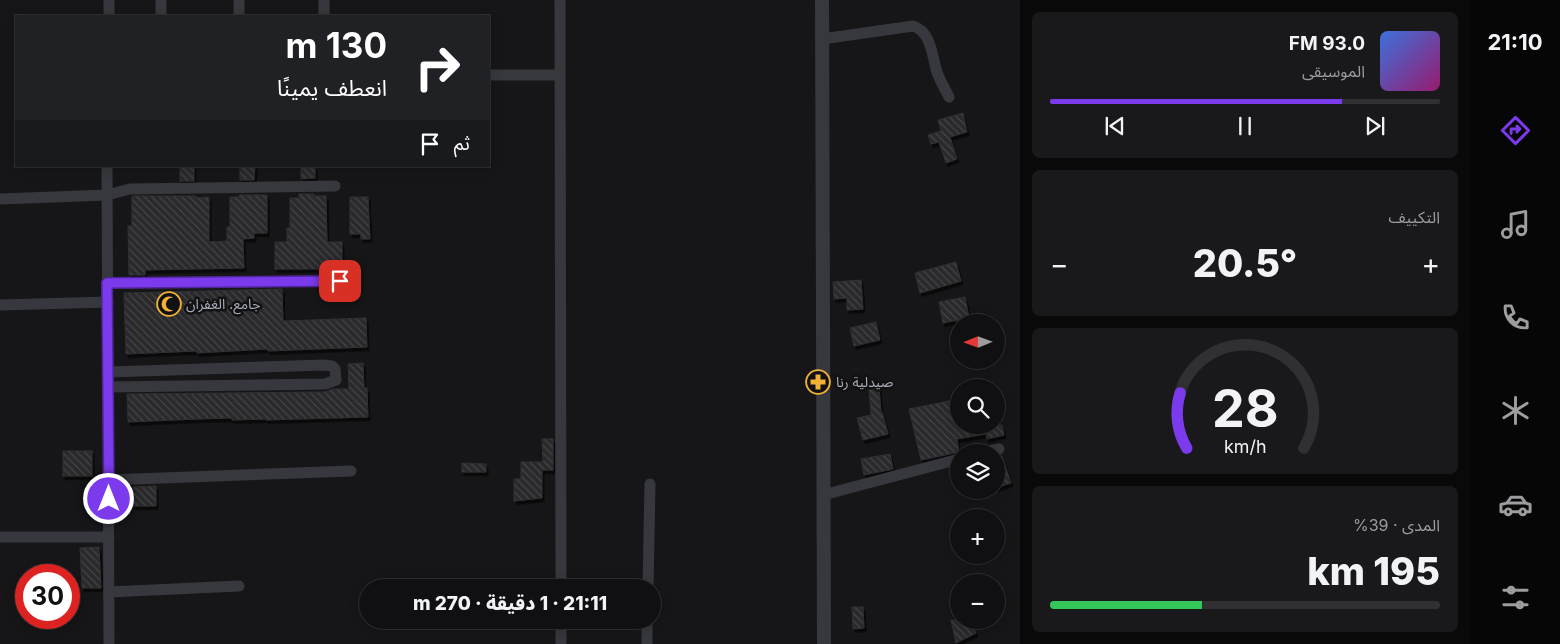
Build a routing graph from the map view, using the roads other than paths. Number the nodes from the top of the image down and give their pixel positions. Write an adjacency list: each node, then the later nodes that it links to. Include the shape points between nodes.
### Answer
1 (109, 0): 7 (street)
2 (161, 0): 8 (street)
3 (239, 0): 9 (street)
4 (324, 0): 10 (street)
5 (560, 0): 12 (street)
6 (822, 0): 11 (street)
7 (109, 15)
8 (161, 15)
9 (239, 15)
10 (324, 15)
11 (822, 39): 14 (street, via 913,26 918,28 928,40); 29 (street)
12 (560, 75): 13 (street); 32 (street)
13 (490, 76)
14 (948, 97)
15 (107, 167): 17 (street)
16 (336, 186): 17 (street, via 130,190)
17 (107, 195): 18 (street); 20 (street)
18 (0, 199)
19 (340, 281): 20 (street)
20 (107, 283): 21 (street)
21 (108, 302): 22 (street); 23 (street)
22 (0, 305)
23 (109, 372): 24 (street); 24 (street, via 323,365 336,369 336,380 325,384)
24 (108, 388): 27 (street)
25 (950, 461): 29 (street)
26 (351, 471): 27 (street)
27 (109, 480): 31 (street)
28 (650, 484): 33 (street)
29 (823, 495): 41 (street)
30 (0, 537): 31 (street)
31 (109, 537): 35 (street)
32 (561, 579)
33 (648, 579)
34 (240, 586): 35 (street)
35 (109, 592): 38 (street)
36 (561, 629): 39 (street)
37 (648, 629): 40 (street)
38 (109, 644)
39 (562, 644)
40 (647, 644)
41 (824, 644)

